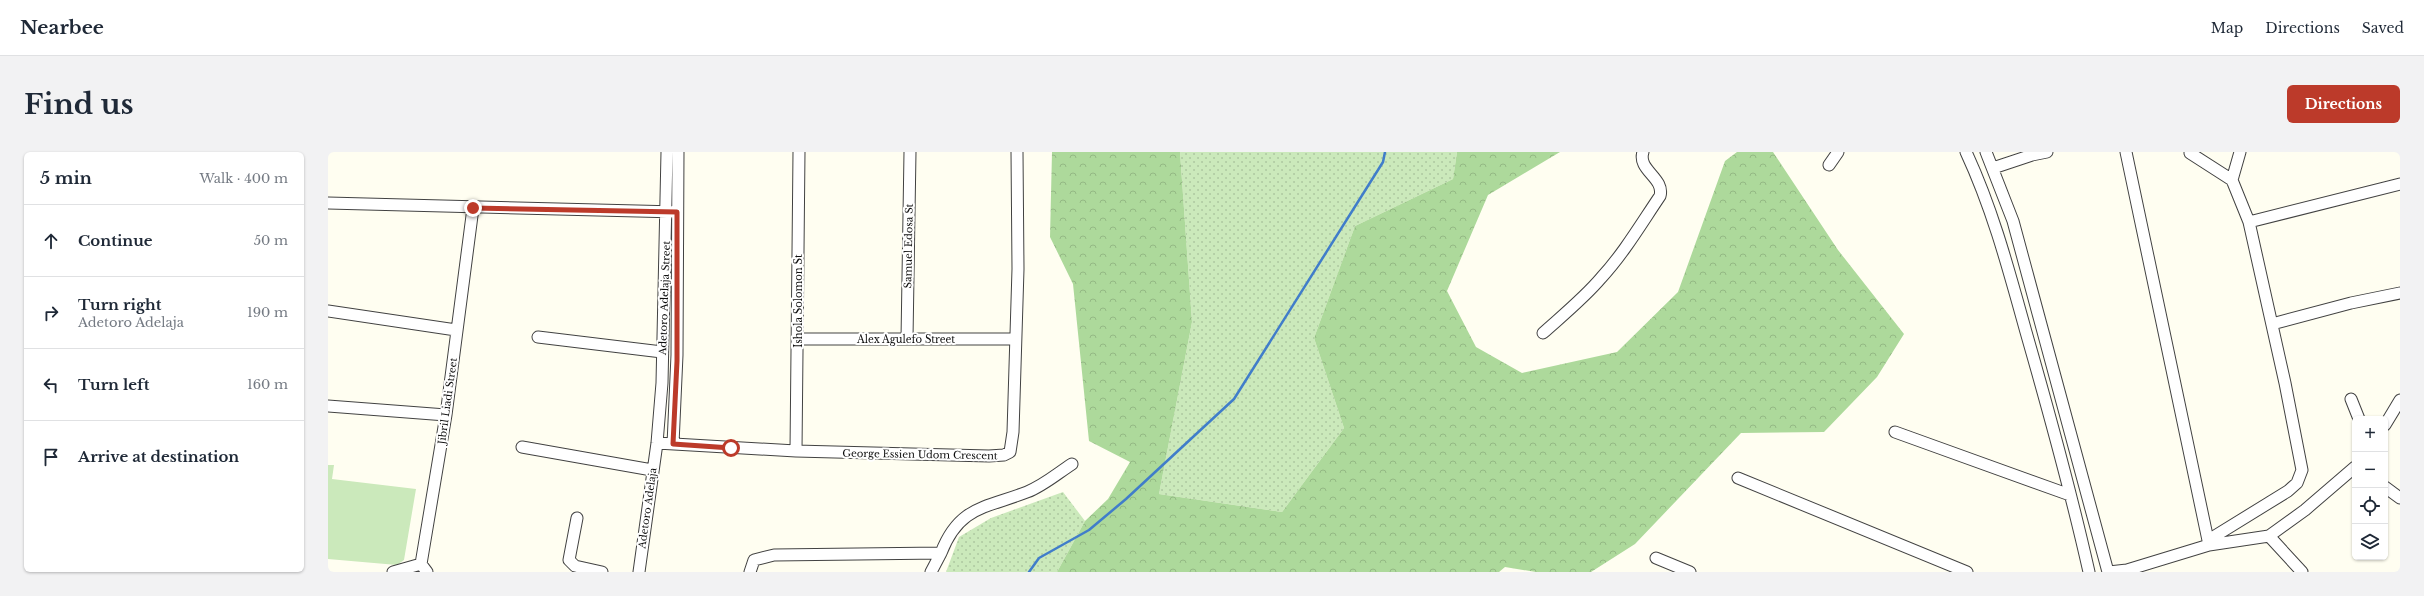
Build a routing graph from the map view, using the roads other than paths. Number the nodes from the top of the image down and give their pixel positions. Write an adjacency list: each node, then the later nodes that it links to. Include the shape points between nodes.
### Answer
1 (667, 152): 20 (street, Adetoro Adelaja Street)
2 (678, 152): 20 (street)
3 (799, 152): 28 (street, Ishola Solomon St)
4 (910, 152): 29 (street, Samuel Edosa St)
5 (1017, 152): 30 (street, George Essien Udom Crescent, via 1018,269)
6 (1643, 152): 26 (street, via 1643,163 1662,190 1660,196 1602,278)
7 (1838, 152): 14 (street)
8 (1966, 152): 48 (street, via 1980,182 2004,252)
9 (1986, 152): 15 (street)
10 (2047, 152): 15 (street)
11 (2126, 152): 54 (street)
12 (2240, 152): 16 (street)
13 (2190, 153): 16 (street)
14 (1829, 165)
15 (1993, 168): 51 (street, via 2013,221)
16 (2232, 180): 21 (street)
17 (2400, 184): 21 (street)
18 (328, 203): 19 (street)
19 (473, 208): 20 (street); 25 (street, Jibril Liadi Street)
20 (672, 212): 31 (street, Adetoro Adelaja Street); 40 (street, via 677,361)
21 (2249, 222): 24 (street)
22 (2400, 293): 24 (street)
23 (328, 311): 25 (street)
24 (2272, 324): 54 (street, via 2302,461 2300,477 2288,491 2215,536)
25 (456, 330): 35 (street, Jibril Liadi Street)
26 (1543, 332)
27 (538, 337): 31 (street)
28 (798, 339): 29 (street, Alex Agulefo Street); 42 (street, Ishola Solomon St)
29 (907, 339): 30 (street, Alex Agulefo Street)
30 (1015, 339): 42 (street, George Essien Udom Crescent, via 1012,447 1004,456)
31 (662, 352): 39 (street, Adetoro Adelaja Street)
32 (2351, 399): 36 (street)
33 (2400, 400): 37 (street)
34 (328, 406): 35 (street)
35 (446, 415): 57 (street, Jibril Liadi Street)
36 (2358, 416)
37 (2388, 421)
38 (1895, 432): 48 (street)
39 (657, 443): 40 (street, George Essien Udom Crescent); 44 (street, Adetoro Adelaja)
40 (673, 444): 42 (street, George Essien Udom Crescent)
41 (522, 447): 44 (street)
42 (796, 451)
43 (1072, 464): 55 (street, via 1029,491 967,514 947,537)
44 (652, 470): 60 (street, Adetoro Adelaja)
45 (2352, 470): 53 (street, via 2306,510)
46 (1738, 478): 64 (street)
47 (2386, 488): 49 (street)
48 (2070, 495): 52 (street)
49 (2400, 498)
50 (577, 518): 59 (street, via 569,560 575,566)
51 (2095, 522): 52 (street); 66 (street)
52 (2078, 525): 65 (street)
53 (2269, 536): 54 (street); 67 (street)
54 (2209, 545): 66 (street, via 2127,570)
55 (941, 553): 61 (street, via 774,555 754,560); 62 (street)
56 (1656, 558): 63 (street)
57 (424, 568): 58 (street, Jibril Liadi Street)
58 (392, 572)
59 (602, 572)
60 (638, 572)
61 (750, 572)
62 (931, 572)
63 (1690, 572)
64 (1967, 572)
65 (2089, 572)
66 (2108, 572)
67 (2302, 572)

